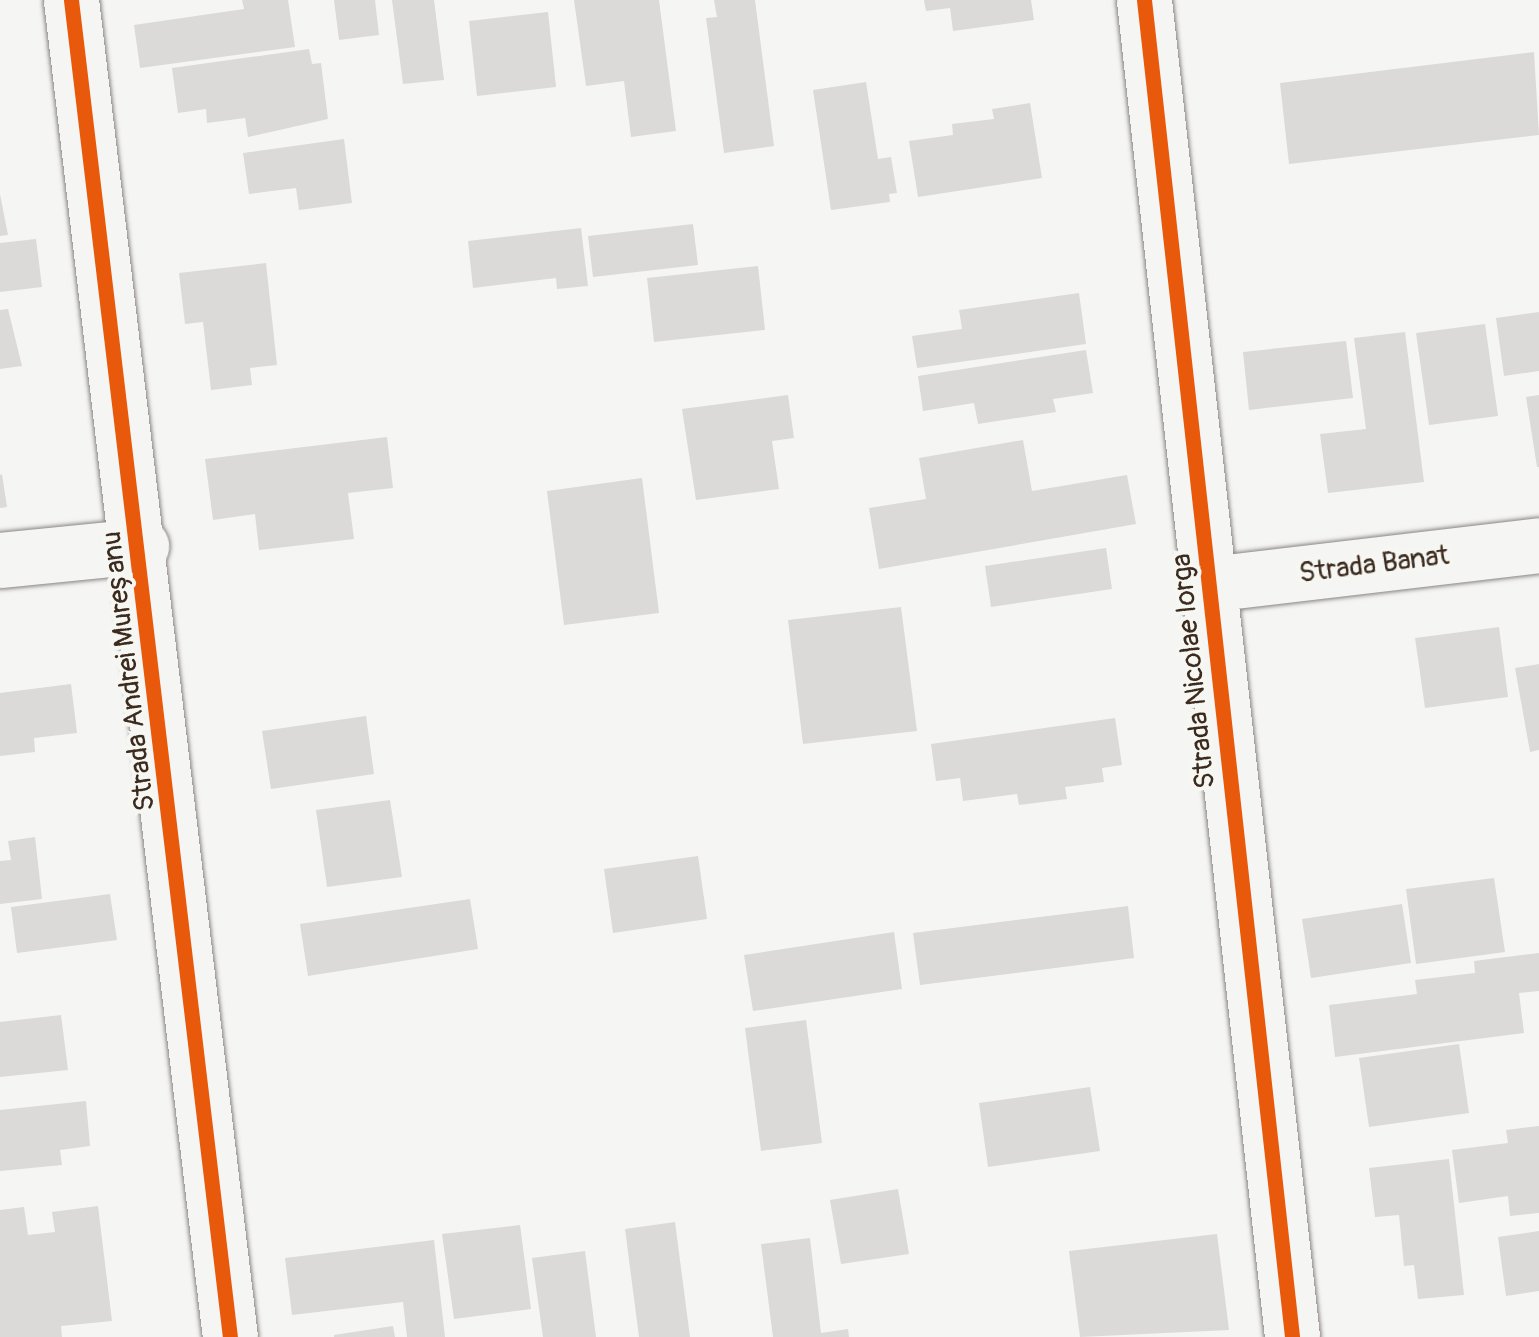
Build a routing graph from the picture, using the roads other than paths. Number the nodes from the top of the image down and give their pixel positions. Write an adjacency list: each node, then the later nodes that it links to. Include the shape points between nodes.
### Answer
1 (72, 0): 4 (street, Strada Andrei Mureșanu)
2 (1144, 0): 6 (street, Strada Nicolae Iorga)
3 (1539, 545): 6 (street, Strada Banat)
4 (141, 546): 5 (street); 7 (street, Strada Andrei Mureșanu)
5 (0, 560)
6 (1209, 584): 8 (street, Strada Nicolae Iorga)
7 (230, 1337)
8 (1292, 1337)

